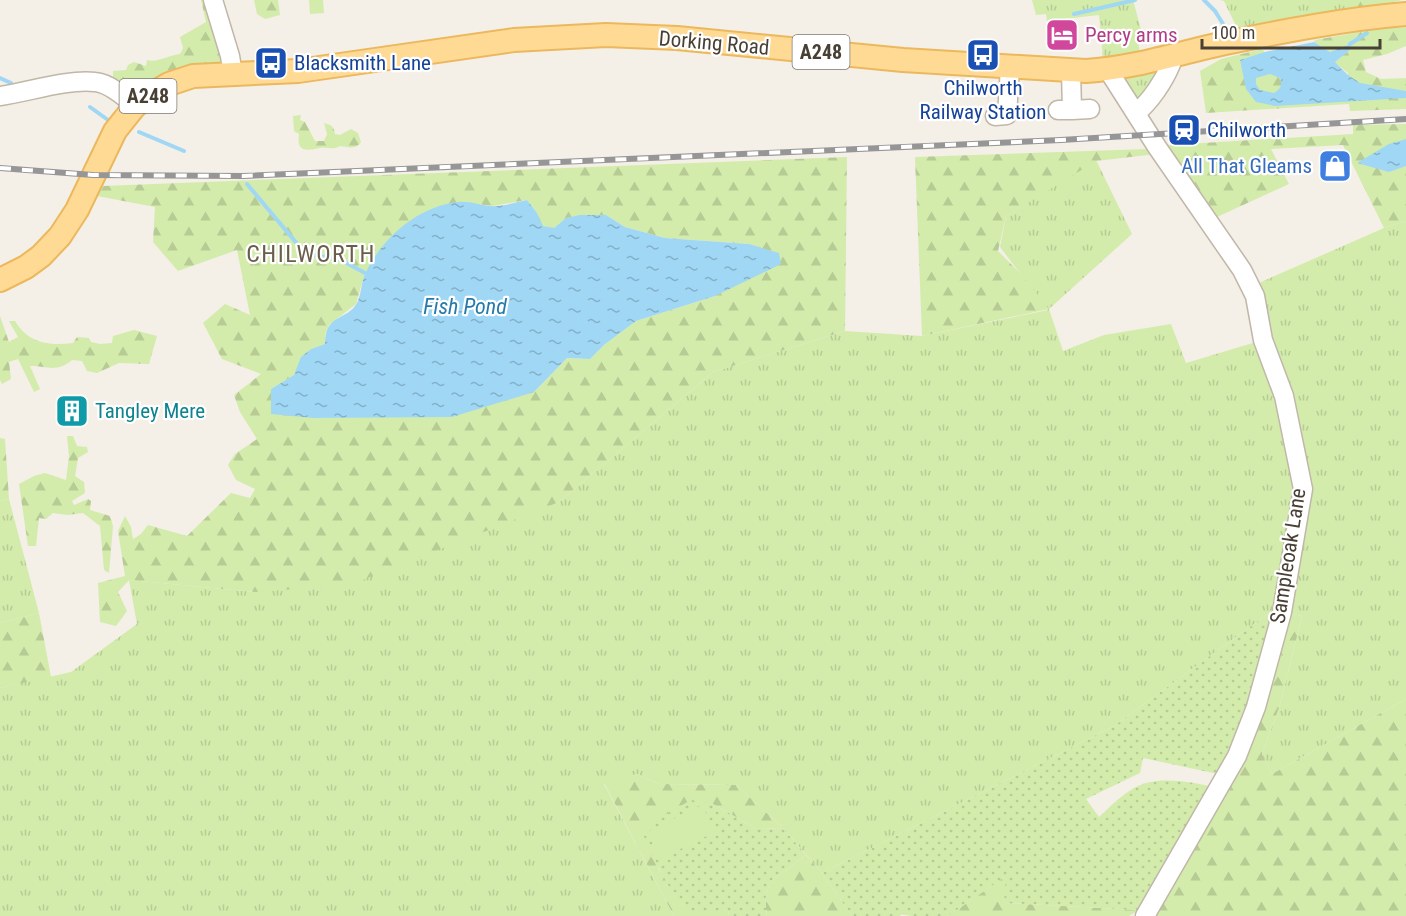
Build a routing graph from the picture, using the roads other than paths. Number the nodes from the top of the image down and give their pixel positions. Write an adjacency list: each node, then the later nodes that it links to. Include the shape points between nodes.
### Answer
1 (213, 0): 9 (street)
2 (1406, 15): 3 (main road, Dorking Road / A248, via 1276,34)
3 (1169, 57): 7 (main road, Dorking Road / A248); 13 (street, via 1168,70)
4 (856, 60): 5 (main road, Dorking Road / A248); 6 (street); 9 (main road, Dorking Road / A248, via 784,48 677,38 561,36 298,71)
5 (1010, 68): 8 (main road, Dorking Road / A248); 14 (street)
6 (908, 69)
7 (1108, 70): 8 (main road, Dorking Road / A248); 13 (street, Sampleoak Lane)
8 (1071, 72): 12 (street)
9 (233, 74): 11 (main road, Dorking Road / A248, via 181,79)
10 (0, 96): 11 (street, via 96,82)
11 (135, 106): 15 (main road, Dorking Road / A248, via 115,131 60,236 41,256)
12 (1073, 110)
13 (1136, 113): 16 (street, Sampleoak Lane, via 1242,270 1254,296 1263,340 1284,396 1303,489 1282,612 1256,707 1237,756)
14 (1005, 115)
15 (0, 280)
16 (1145, 916)

